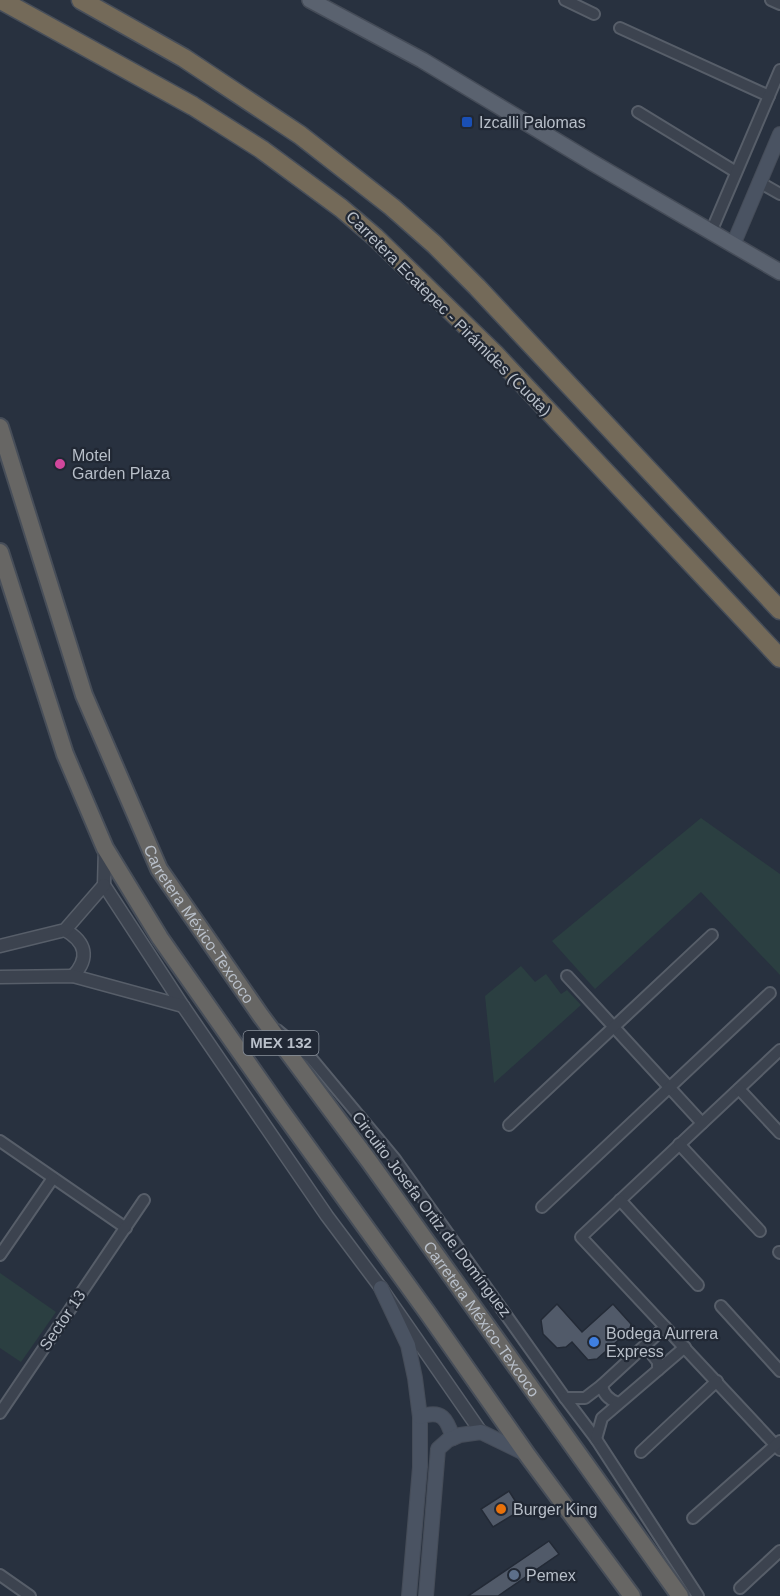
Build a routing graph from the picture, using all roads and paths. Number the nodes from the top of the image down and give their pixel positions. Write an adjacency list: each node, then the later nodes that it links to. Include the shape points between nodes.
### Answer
1 (1, 0): 22 (highway, Carretera Ecatepec - Pirámides (Cuota), via 193,106 261,149 341,208 495,354)
2 (81, 0): 21 (highway, Carretera Ecatepec - Pirámides (Cuota), via 184,58 300,135 392,207 477,287)
3 (310, 0): 16 (main road, via 422,60)
4 (565, 0): 7 (street)
5 (771, 0): 6 (street)
6 (780, 4)
7 (594, 14)
8 (620, 28): 10 (street)
9 (780, 70): 10 (street)
10 (769, 96): 13 (street)
11 (638, 112): 13 (street)
12 (780, 134): 14 (main road)
13 (736, 172): 16 (street)
14 (759, 182): 15 (street); 17 (main road)
15 (780, 194)
16 (711, 232): 17 (main road)
17 (732, 244): 18 (main road)
18 (780, 272)
19 (0, 427): 33 (highway, Carretera México-Texcoco / MEX 132, via 84,695 159,870)
20 (0, 552): 23 (highway, MEX 132, via 65,754)
21 (780, 610)
22 (780, 658)
23 (105, 848): 24 (street); 69 (highway, MEX 132, via 160,938)
24 (104, 885): 25 (street); 32 (street)
25 (66, 930): 27 (street); 28 (street, via 77,937 84,952 82,967)
26 (712, 935): 34 (street)
27 (0, 946)
28 (73, 976): 30 (street); 32 (street)
29 (567, 976): 34 (street)
30 (0, 977)
31 (770, 993): 36 (street)
32 (183, 1006): 51 (street)
33 (261, 1016): 60 (street, Circuito Josefa Ortiz de Domínguez, via 311,1058 395,1160); 78 (highway, Carretera México-Texcoco / MEX 132)
34 (615, 1027): 36 (street); 39 (street)
35 (780, 1050): 37 (street)
36 (669, 1087): 38 (street); 46 (street)
37 (739, 1089): 38 (street); 40 (street)
38 (702, 1123): 42 (street)
39 (509, 1125)
40 (780, 1133)
41 (0, 1141): 43 (street)
42 (680, 1144): 45 (street); 48 (street)
43 (54, 1178): 47 (street); 49 (street)
44 (144, 1200): 47 (street, Sector 13)
45 (620, 1200): 50 (street); 53 (street, via 581,1237)
46 (542, 1207)
47 (126, 1228): 62 (street, Sector 13)
48 (760, 1231)
49 (0, 1255)
50 (698, 1285)
51 (381, 1288): 63 (main road, via 408,1345); 64 (street)
52 (720, 1306): 57 (street)
53 (665, 1327): 54 (street); 55 (street)
54 (685, 1347): 56 (street); 58 (street)
55 (640, 1350): 56 (street, via 650,1352 658,1362); 59 (street)
56 (658, 1370): 61 (street)
57 (780, 1371)
58 (717, 1381): 67 (street); 68 (street)
59 (602, 1385): 60 (street, via 585,1398); 61 (street, via 602,1391)
60 (566, 1398): 66 (street, Circuito Josefa Ortiz de Domínguez)
61 (618, 1403): 66 (street, via 602,1418)
62 (0, 1413)
63 (420, 1417): 65 (main road, via 436,1414 444,1418); 75 (main road, via 420,1467)
64 (481, 1432): 65 (main road); 69 (main road)
65 (453, 1438): 76 (main road, via 438,1449)
66 (596, 1438): 79 (street, Circuito Josefa Ortiz de Domínguez)
67 (778, 1445): 70 (street)
68 (641, 1452)
69 (528, 1456): 77 (highway, MEX 132)
70 (693, 1518)
71 (780, 1551): 73 (street)
72 (0, 1575): 74 (street)
73 (740, 1588)
74 (30, 1596)
75 (409, 1596)
76 (426, 1596)
77 (632, 1596)
78 (680, 1596)
79 (699, 1596)

